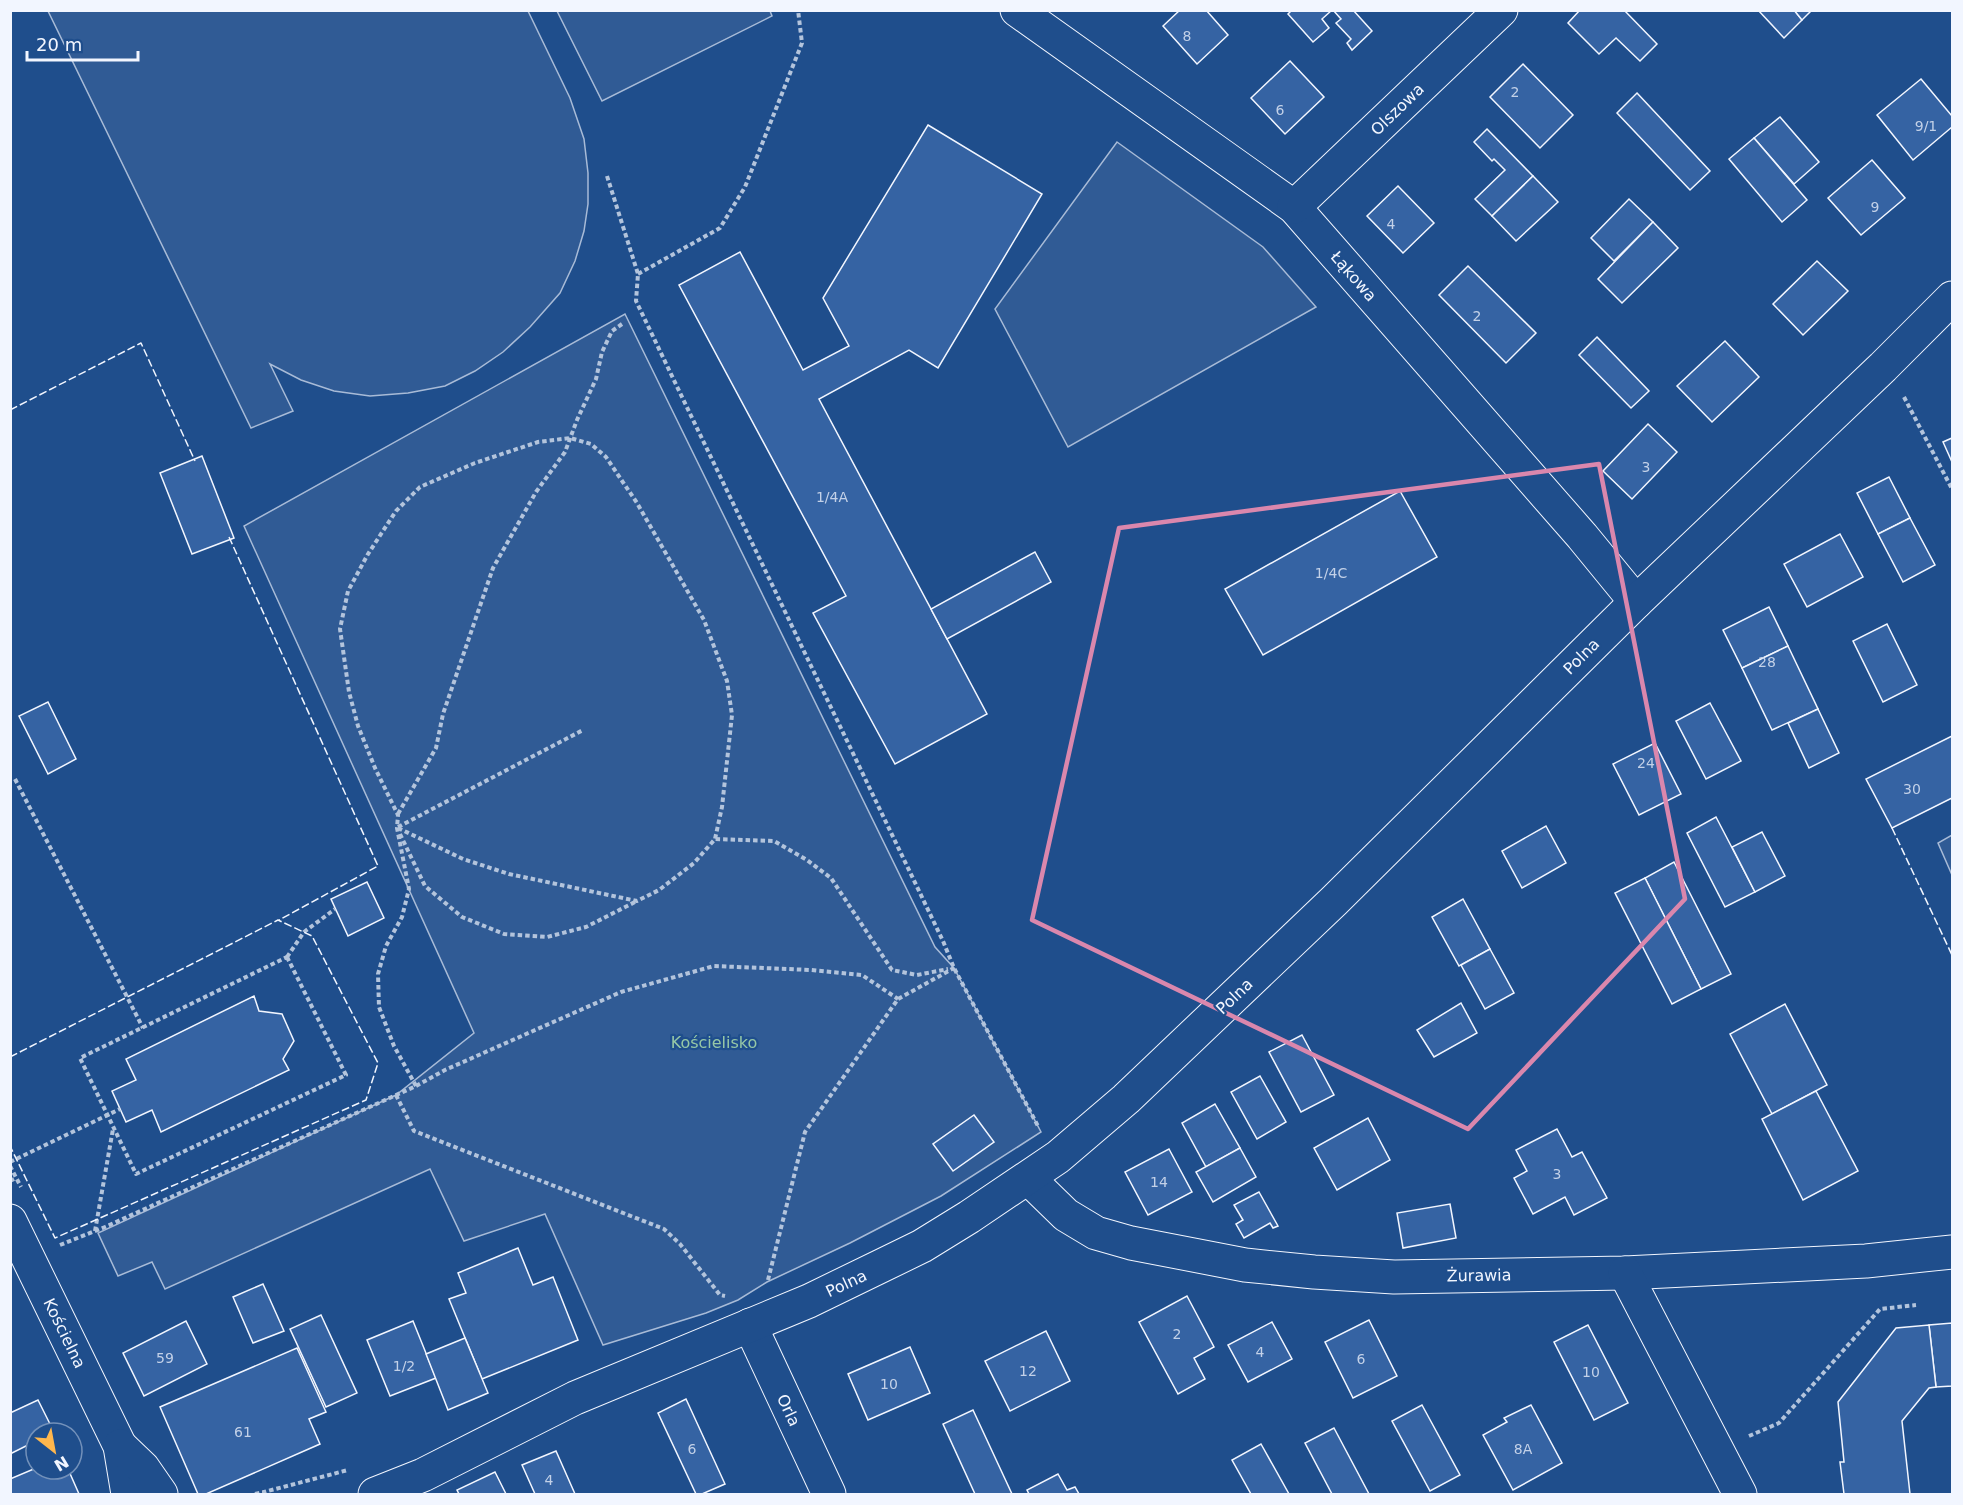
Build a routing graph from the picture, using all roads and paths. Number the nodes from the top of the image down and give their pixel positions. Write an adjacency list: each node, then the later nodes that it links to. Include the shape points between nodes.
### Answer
1 (798, 10): 6 (path, via 802,43 745,187 720,228)
2 (1017, 10): 5 (street, Łąkowa)
3 (1501, 10): 5 (street, Olszowa)
4 (606, 176): 6 (path)
5 (1294, 207): 12 (street, Łąkowa)
6 (638, 274): 21 (path, via 636,301)
7 (1953, 298): 9 (street, Polna)
8 (622, 324): 10 (path, via 612,330)
9 (1883, 367): 11 (path, via 1910,406); 12 (street, Polna)
10 (570, 438): 15 (path, via 493,568 443,714 436,747); 15 (path, via 538,442 420,487 380,534 348,591 340,629 349,692 362,737); 17 (path, via 591,444 606,458 637,502 716,648 727,681 732,715)
11 (1953, 489)
12 (1636, 602): 31 (street, Polna, via 1334,901 1143,1083)
13 (583, 730): 16 (path)
14 (15, 779): 23 (path)
15 (398, 815): 16 (path)
16 (397, 828): 18 (path, via 463,859 509,874); 18 (path, via 425,886 462,917 504,934 557,935 586,927); 24 (path, via 410,889 378,974 379,1007)
17 (715, 839): 18 (path, via 694,863 659,890); 21 (path, via 774,841 807,860 831,878 892,970 917,975)
18 (637, 901)
19 (335, 909): 20 (path, via 304,932)
20 (287, 957): 23 (path); 28 (path, via 346,1075 136,1174)
21 (954, 968): 22 (path); 29 (path)
22 (898, 999): 24 (path, via 862,975 714,966 621,992); 38 (path, via 805,1132)
23 (143, 1028): 27 (path, via 80,1058)
24 (416, 1086): 25 (path)
25 (396, 1095): 34 (path); 39 (path, via 414,1131 664,1229 720,1295)
26 (120, 1109): 27 (path)
27 (107, 1116): 28 (path); 30 (path)
28 (113, 1129): 34 (path)
29 (1041, 1132)
30 (10, 1164): 32 (path, via 16,1178)
31 (1028, 1178): 37 (street, Żurawia, via 1066,1215 1096,1233 1245,1265 1394,1277); 41 (street, Polna, via 922,1246)
32 (10, 1181)
33 (10, 1221): 36 (street, Kościelna)
34 (95, 1231): 36 (path)
35 (1953, 1252): 37 (street, Żurawia, via 1866,1261)
36 (29, 1258): 42 (street, Kościelna)
37 (1625, 1273): 43 (street)
38 (767, 1282)
39 (729, 1298)
40 (1916, 1305): 43 (path, via 1881,1309 1779,1423)
41 (750, 1325): 48 (street, Polna, via 575,1398 423,1475); 49 (street, Orla)
42 (120, 1446): 45 (street, Kościelna); 46 (street, Kościelna, via 143,1468)
43 (1717, 1450): 50 (street)
44 (264, 1492): 47 (path)
45 (128, 1494)
46 (161, 1494)
47 (255, 1494)
48 (375, 1494)
49 (829, 1494)
50 (1740, 1494)

